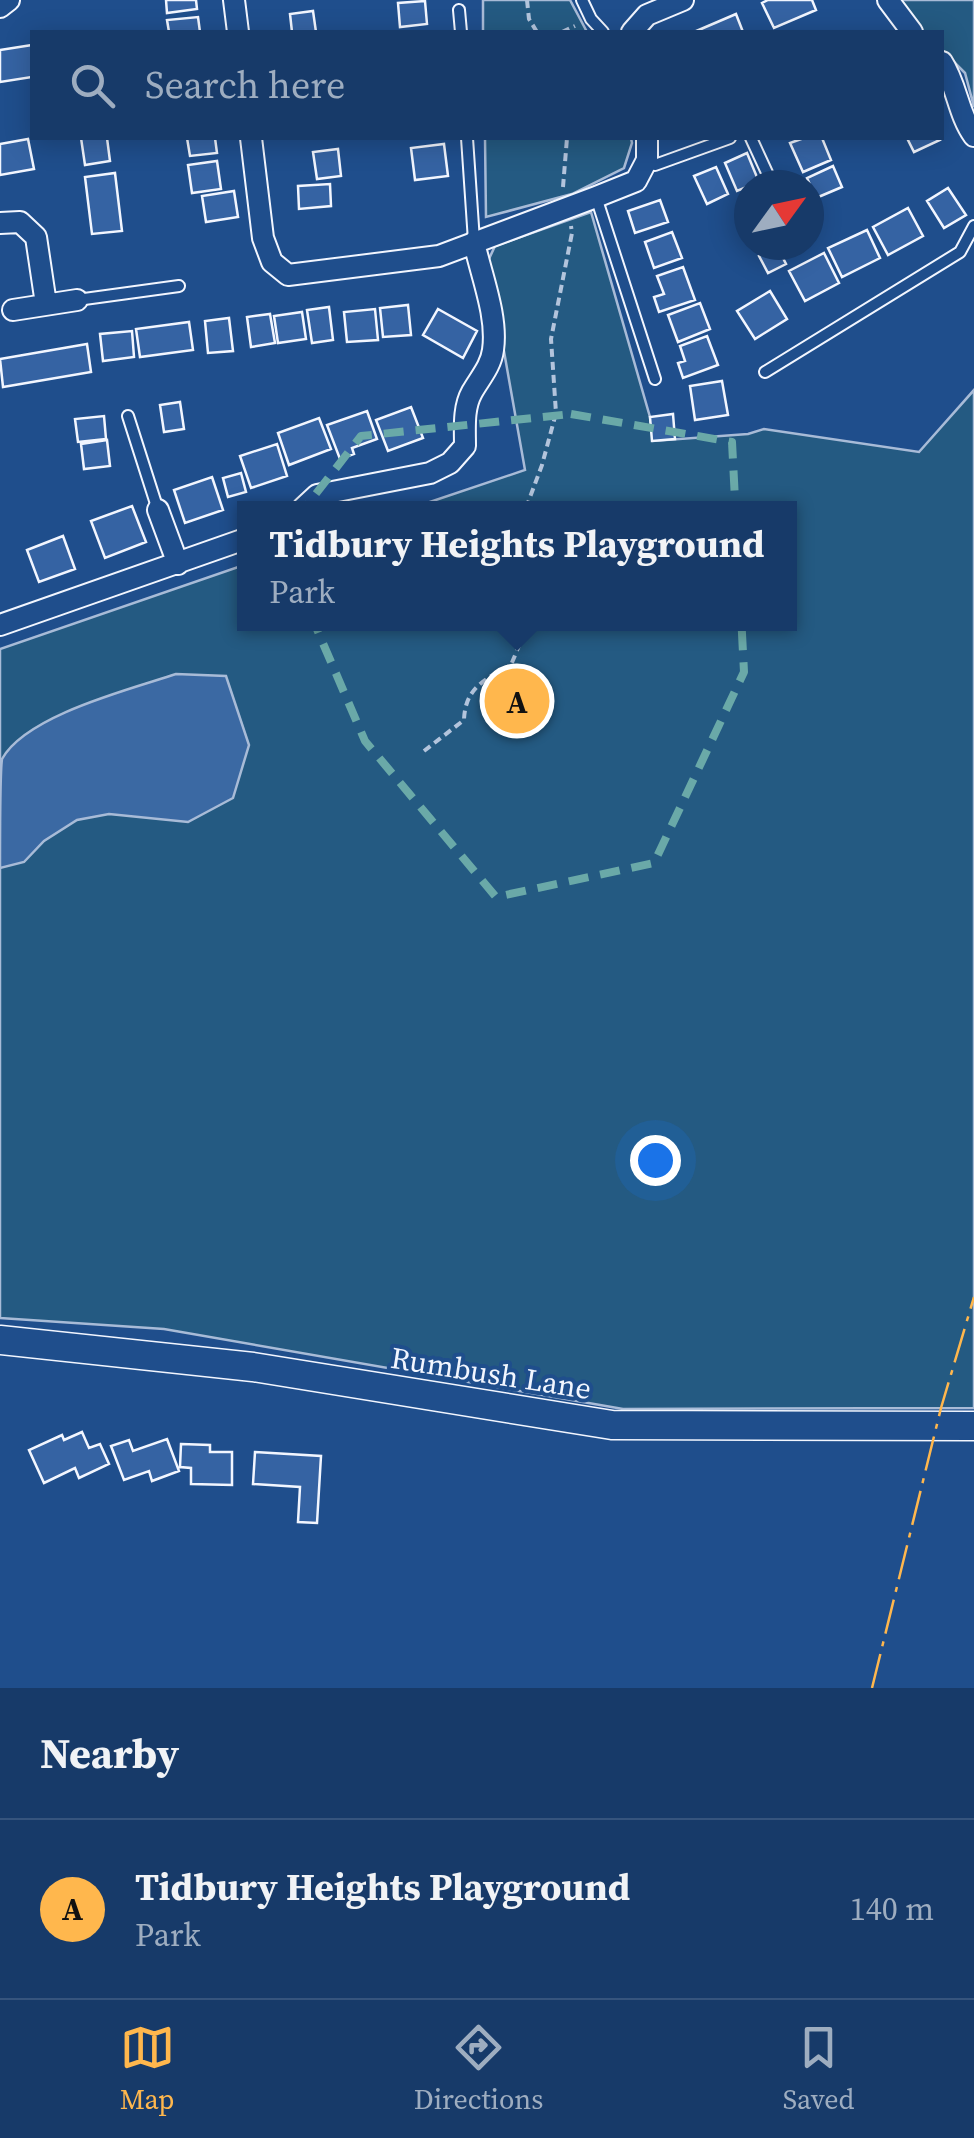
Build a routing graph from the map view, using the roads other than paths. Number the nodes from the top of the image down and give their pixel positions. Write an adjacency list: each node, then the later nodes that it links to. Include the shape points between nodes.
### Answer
1 (10, 0): 6 (street)
2 (234, 0): 8 (street)
3 (582, 0): 10 (lane)
4 (683, 0): 11 (street, via 647,15)
5 (888, 0): 12 (street)
6 (0, 7)
7 (459, 10): 9 (lane)
8 (238, 30)
9 (460, 30)
10 (601, 30)
11 (634, 30)
12 (910, 30)
13 (944, 65): 14 (street)
14 (974, 136)
15 (251, 140): 25 (street, via 263,238 272,262 288,275 438,256)
16 (467, 140): 25 (lane)
17 (646, 140): 20 (street)
18 (724, 140): 20 (lane, via 655,165)
19 (752, 140): 21 (lane)
20 (648, 160): 22 (street, via 636,181)
21 (766, 170)
22 (596, 197): 25 (street); 31 (lane)
23 (0, 223): 28 (street, via 20,222 36,237)
24 (974, 226): 30 (lane, via 960,252)
25 (474, 242): 33 (street, via 493,352 470,394 465,446 430,472)
26 (179, 286): 27 (lane)
27 (78, 300): 28 (street)
28 (46, 304): 29 (street)
29 (13, 310)
30 (766, 372)
31 (654, 379)
32 (128, 416): 34 (lane)
33 (311, 501)
34 (158, 510): 36 (street)
35 (237, 542): 36 (street)
36 (178, 564): 37 (street)
37 (0, 625)
38 (0, 1340): 39 (street, Rumbush Lane, via 253,1367 612,1425)
39 (974, 1426)

